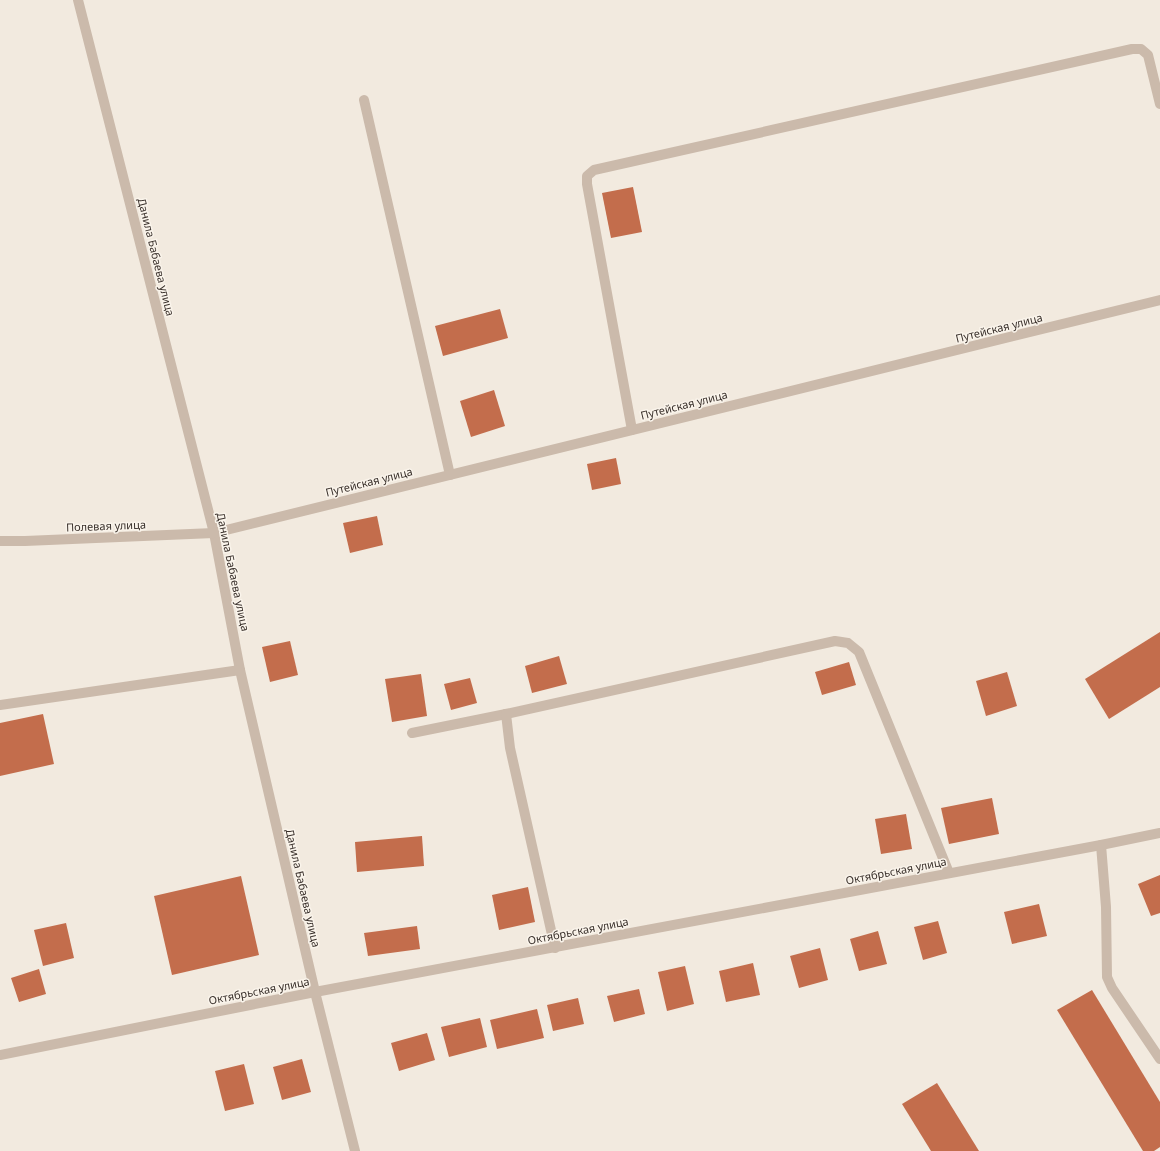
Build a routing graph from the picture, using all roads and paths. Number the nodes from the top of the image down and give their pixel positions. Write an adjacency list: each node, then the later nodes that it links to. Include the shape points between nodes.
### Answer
1 (78, 0): 7 (street, Данила Бабаева улица)
2 (364, 100): 6 (street)
3 (1160, 104): 5 (street, via 1148,55 1141,49 1132,49 594,170 587,176 587,184)
4 (1160, 300): 5 (street, Путейская улица)
5 (632, 430): 6 (street, Путейская улица)
6 (450, 475): 7 (street, Путейская улица)
7 (214, 533): 8 (street, Полевая улица); 9 (street, Данила Бабаева улица)
8 (0, 541)
9 (240, 670): 10 (street); 17 (street, Данила Бабаева улица)
10 (0, 705)
11 (506, 714): 12 (street); 15 (street, via 835,641 848,643 859,652); 16 (street, via 510,748)
12 (412, 733)
13 (1160, 833): 14 (street, Октябрьская улица)
14 (1101, 845): 15 (street, Октябрьская улица); 19 (street, via 1106,907 1107,977)
15 (949, 873): 16 (street, Октябрьская улица)
16 (555, 948): 17 (street, Октябрьская улица)
17 (315, 992): 18 (street, Октябрьская улица); 20 (street, Данила Бабаева улица)
18 (0, 1055)
19 (1160, 1059)
20 (355, 1151)

